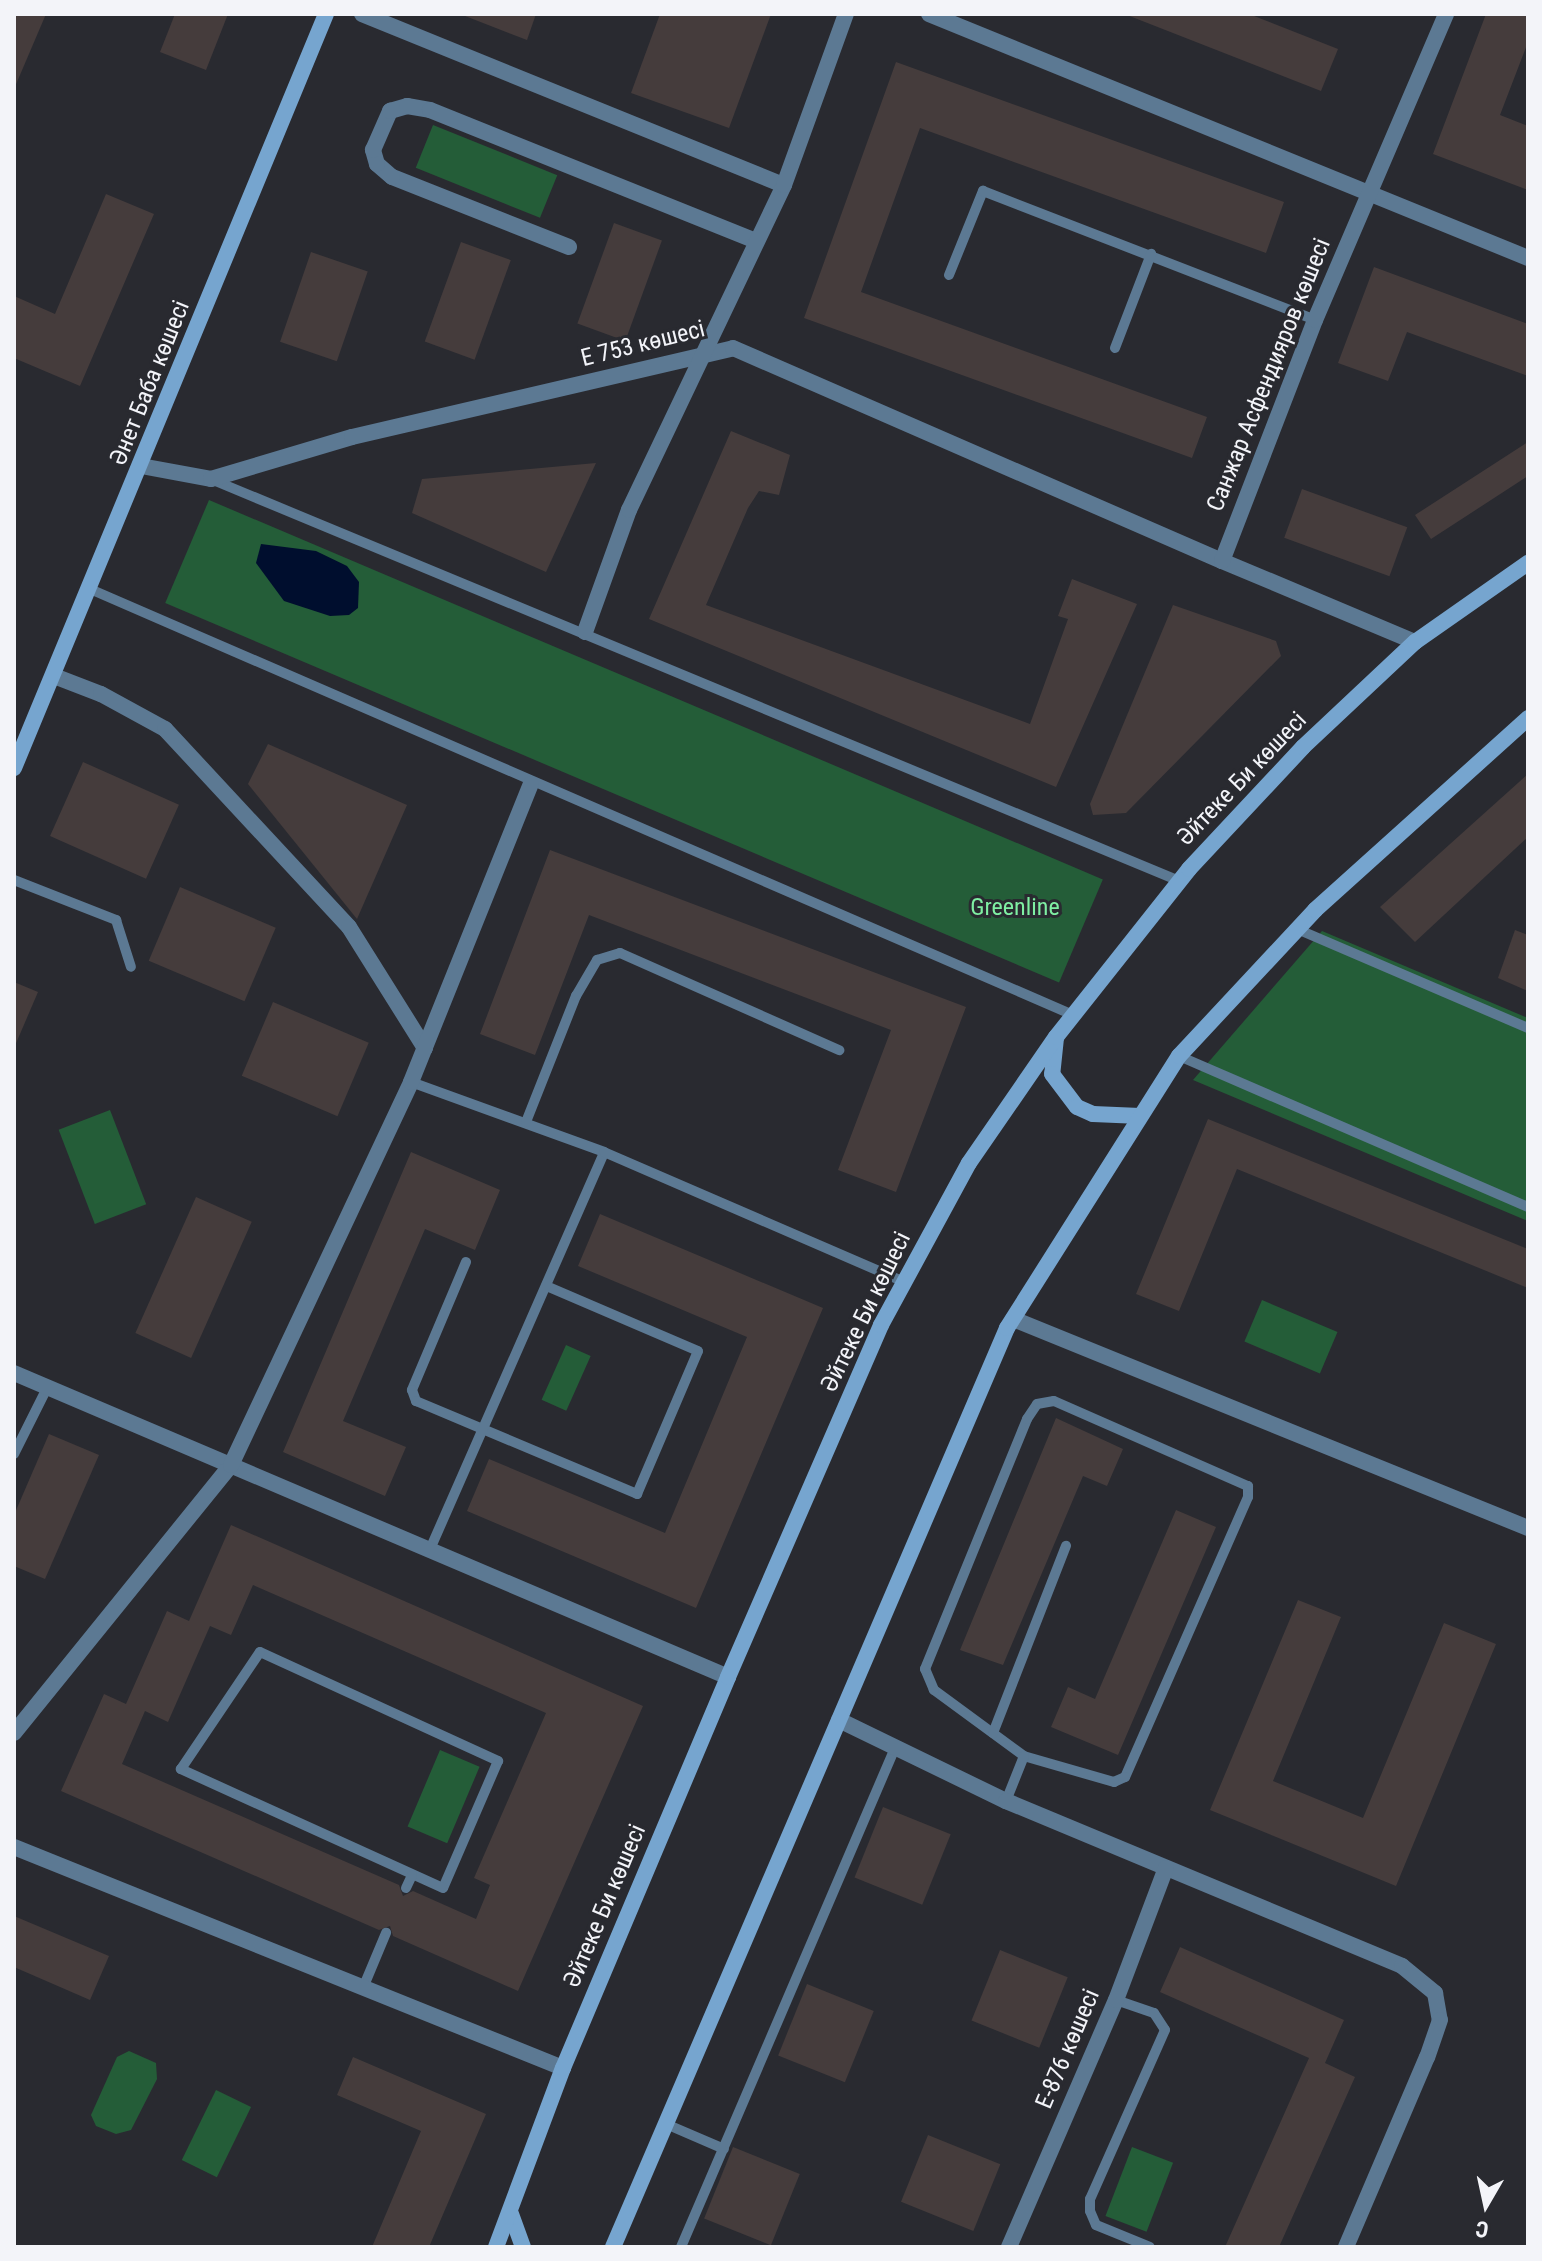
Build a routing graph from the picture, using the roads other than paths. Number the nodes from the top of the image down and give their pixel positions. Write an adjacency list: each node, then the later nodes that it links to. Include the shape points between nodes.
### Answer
1 (326, 14): 16 (street, Әнет Баба көшесі)
2 (362, 14): 6 (street)
3 (846, 14): 6 (street)
4 (929, 14): 7 (street)
5 (1446, 14): 7 (street, Санжар Асфендияров көшесі)
6 (784, 185): 8 (street)
7 (1371, 191): 11 (street); 13 (street, Санжар Асфендияров көшесі)
8 (756, 241): 9 (street, via 430,110 407,106 390,111 373,150 377,164 392,177); 15 (street)
9 (569, 247)
10 (1151, 254): 12 (lane, via 983,191); 13 (lane); 14 (lane)
11 (1528, 258)
12 (949, 275)
13 (1315, 320): 18 (street, Санжар Асфендияров көшесі)
14 (1115, 348)
15 (701, 353): 17 (street, Е 753 көшесі, via 352,437); 18 (street, Е 753 көшесі, via 733,348); 21 (street, via 629,510)
16 (141, 466): 17 (street, Е 753 көшесі, via 187,479); 20 (street, Әнет Баба көшесі)
17 (211, 479): 21 (lane)
18 (1222, 561): 22 (street)
19 (1528, 563): 22 (street, Әйтеке Би көшесі)
20 (90, 589): 23 (street, Әнет Баба көшесі); 26 (lane)
21 (585, 632): 28 (lane)
22 (1415, 642): 28 (street, Әйтеке Би көшесі, via 1303,747)
23 (54, 676): 25 (street, Әнет Баба көшесі); 34 (street, via 101,694 176,740 349,927)
24 (1528, 718): 29 (street)
25 (14, 768)
26 (531, 784): 31 (lane); 34 (street)
27 (14, 880): 30 (lane, via 116,920)
28 (1179, 881): 31 (street, Әйтеке Би көшесі)
29 (1297, 929): 32 (lane); 36 (street)
30 (131, 967)
31 (1073, 1015): 33 (street, Әйтеке Би көшесі)
32 (1528, 1028)
33 (1056, 1037): 38 (street, via 1052,1074 1077,1107 1093,1114); 43 (street, Әйтеке Би көшесі, via 969,1163)
34 (425, 1048): 37 (street)
35 (839, 1050): 39 (lane, via 620,953 597,960 576,996)
36 (1179, 1056): 38 (street); 41 (lane)
37 (411, 1082): 39 (lane); 50 (street)
38 (1140, 1116): 45 (street)
39 (526, 1122): 40 (lane)
40 (604, 1152): 43 (lane); 44 (lane)
41 (1528, 1207)
42 (466, 1262): 48 (lane, via 412,1390 422,1406)
43 (904, 1282): 54 (street, Әйтеке Би көшесі)
44 (546, 1286): 48 (lane); 48 (lane, via 698,1351 643,1480 637,1494)
45 (1013, 1319): 51 (street); 55 (street)
46 (14, 1373): 47 (street)
47 (47, 1388): 49 (lane); 50 (street)
48 (485, 1429): 53 (lane)
49 (14, 1454)
50 (231, 1465): 53 (street); 56 (street)
51 (1528, 1528)
52 (1066, 1546): 57 (lane)
53 (431, 1547): 54 (street)
54 (728, 1677): 68 (street, Әйтеке Би көшесі)
55 (839, 1720): 58 (street); 69 (street)
56 (14, 1733)
57 (993, 1733): 59 (lane); 59 (lane, via 934,1690 925,1669 1037,1404 1054,1401 1248,1486 1248,1497 1125,1777 1099,1780)
58 (895, 1748): 60 (street); 70 (lane)
59 (1024, 1756): 60 (lane)
60 (1006, 1801): 62 (street)
61 (14, 1847): 66 (street)
62 (1166, 1868): 67 (street, Е-876 көшесі); 78 (street, via 1402,1966 1435,1993 1440,2020)
63 (412, 1875): 63 (lane, via 443,1888 498,1761 260,1652 181,1769); 64 (lane)
64 (406, 1888)
65 (386, 1933): 66 (lane)
66 (363, 1988): 68 (street)
67 (1116, 2000): 76 (street, Е-876 көшесі); 77 (lane, via 1154,2013 1165,2030 1090,2199 1090,2211 1096,2225)
68 (563, 2068): 71 (street, Әйтеке Би көшесі)
69 (666, 2124): 70 (lane); 74 (street)
70 (724, 2149): 75 (lane)
71 (511, 2214): 72 (street, Әйтеке Би көшесі); 73 (street)
72 (496, 2247)
73 (523, 2247)
74 (613, 2247)
75 (681, 2247)
76 (1009, 2247)
77 (1150, 2247)
78 (1346, 2247)

